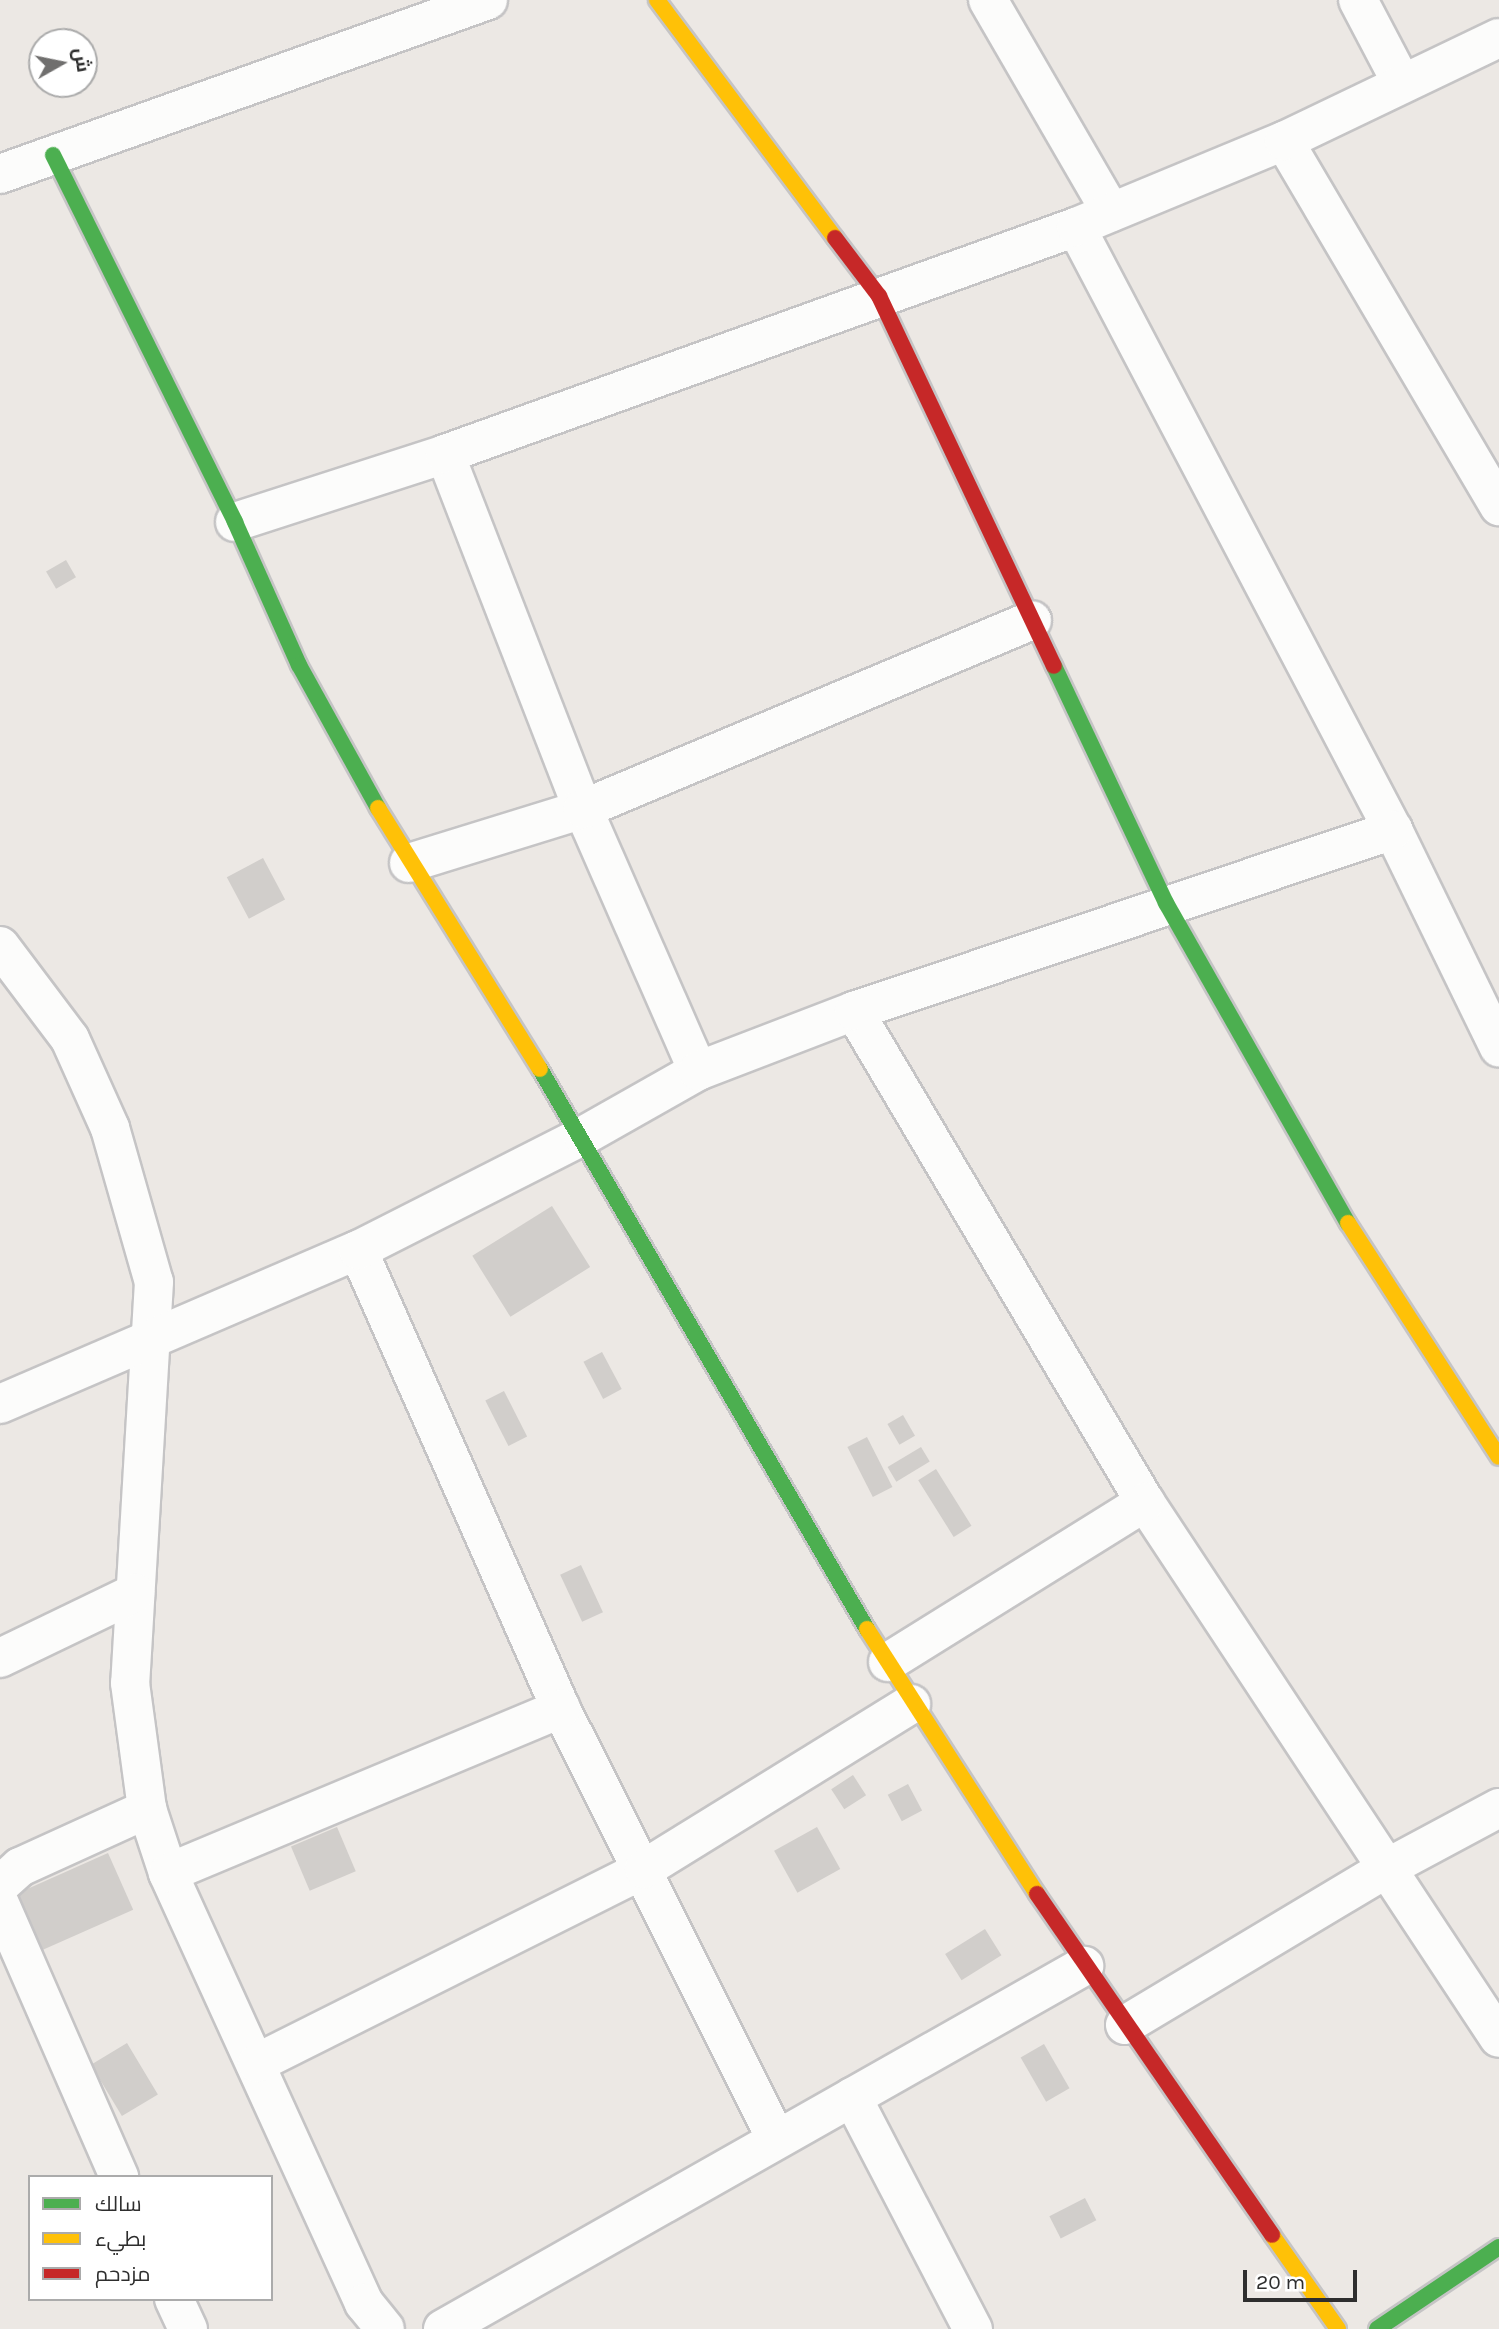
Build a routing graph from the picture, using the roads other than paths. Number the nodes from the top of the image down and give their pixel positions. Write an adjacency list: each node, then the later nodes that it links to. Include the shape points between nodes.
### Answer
1 (488, 0): 8 (street)
2 (657, 0): 12 (street)
3 (988, 0): 10 (street)
4 (1358, 0): 6 (street)
5 (1499, 38): 6 (street)
6 (1401, 82): 7 (street)
7 (1284, 141): 10 (street); 14 (street)
8 (53, 155): 9 (street); 15 (street)
9 (0, 174)
10 (1111, 212): 11 (street)
11 (1076, 227): 12 (street); 18 (street)
12 (879, 296): 13 (street); 16 (street)
13 (445, 454): 15 (street); 17 (street)
14 (1499, 506)
15 (235, 522): 19 (street, via 299,665)
16 (1032, 620): 17 (street); 20 (street)
17 (583, 809): 19 (street); 24 (street)
18 (1393, 830): 20 (street); 23 (street)
19 (409, 863): 25 (street)
20 (1166, 903): 22 (street); 29 (street, via 1326,1191)
21 (0, 946): 27 (street, via 70,1039 110,1128 155,1282)
22 (854, 1011): 24 (street); 30 (street)
23 (1499, 1047)
24 (698, 1070): 25 (street)
25 (583, 1136): 26 (street); 33 (street)
26 (358, 1250): 27 (street); 35 (street)
27 (148, 1343): 28 (street); 31 (street)
28 (0, 1404)
29 (1499, 1457)
30 (1145, 1502): 33 (street); 38 (street)
31 (135, 1593): 32 (street); 37 (street, via 131,1683)
32 (0, 1658)
33 (888, 1662): 34 (street)
34 (911, 1704): 39 (street); 43 (street)
35 (561, 1709): 39 (street); 40 (street)
36 (1499, 1808): 38 (street)
37 (147, 1809): 40 (street); 41 (street, via 20,1867)
38 (1387, 1868): 44 (street); 45 (street)
39 (644, 1869): 46 (street); 48 (street)
40 (168, 1873): 46 (street)
41 (0, 1885)
42 (0, 1904): 49 (street)
43 (1083, 1966): 44 (street); 47 (street)
44 (1125, 2025): 56 (street)
45 (1499, 2038)
46 (257, 2063): 53 (street, via 364,2303)
47 (852, 2097): 48 (street); 55 (street)
48 (775, 2137): 54 (street)
49 (118, 2175)
50 (1499, 2247): 57 (street)
51 (175, 2301): 52 (street)
52 (188, 2329)
53 (384, 2329)
54 (443, 2329)
55 (973, 2329)
56 (1338, 2329)
57 (1377, 2329)

